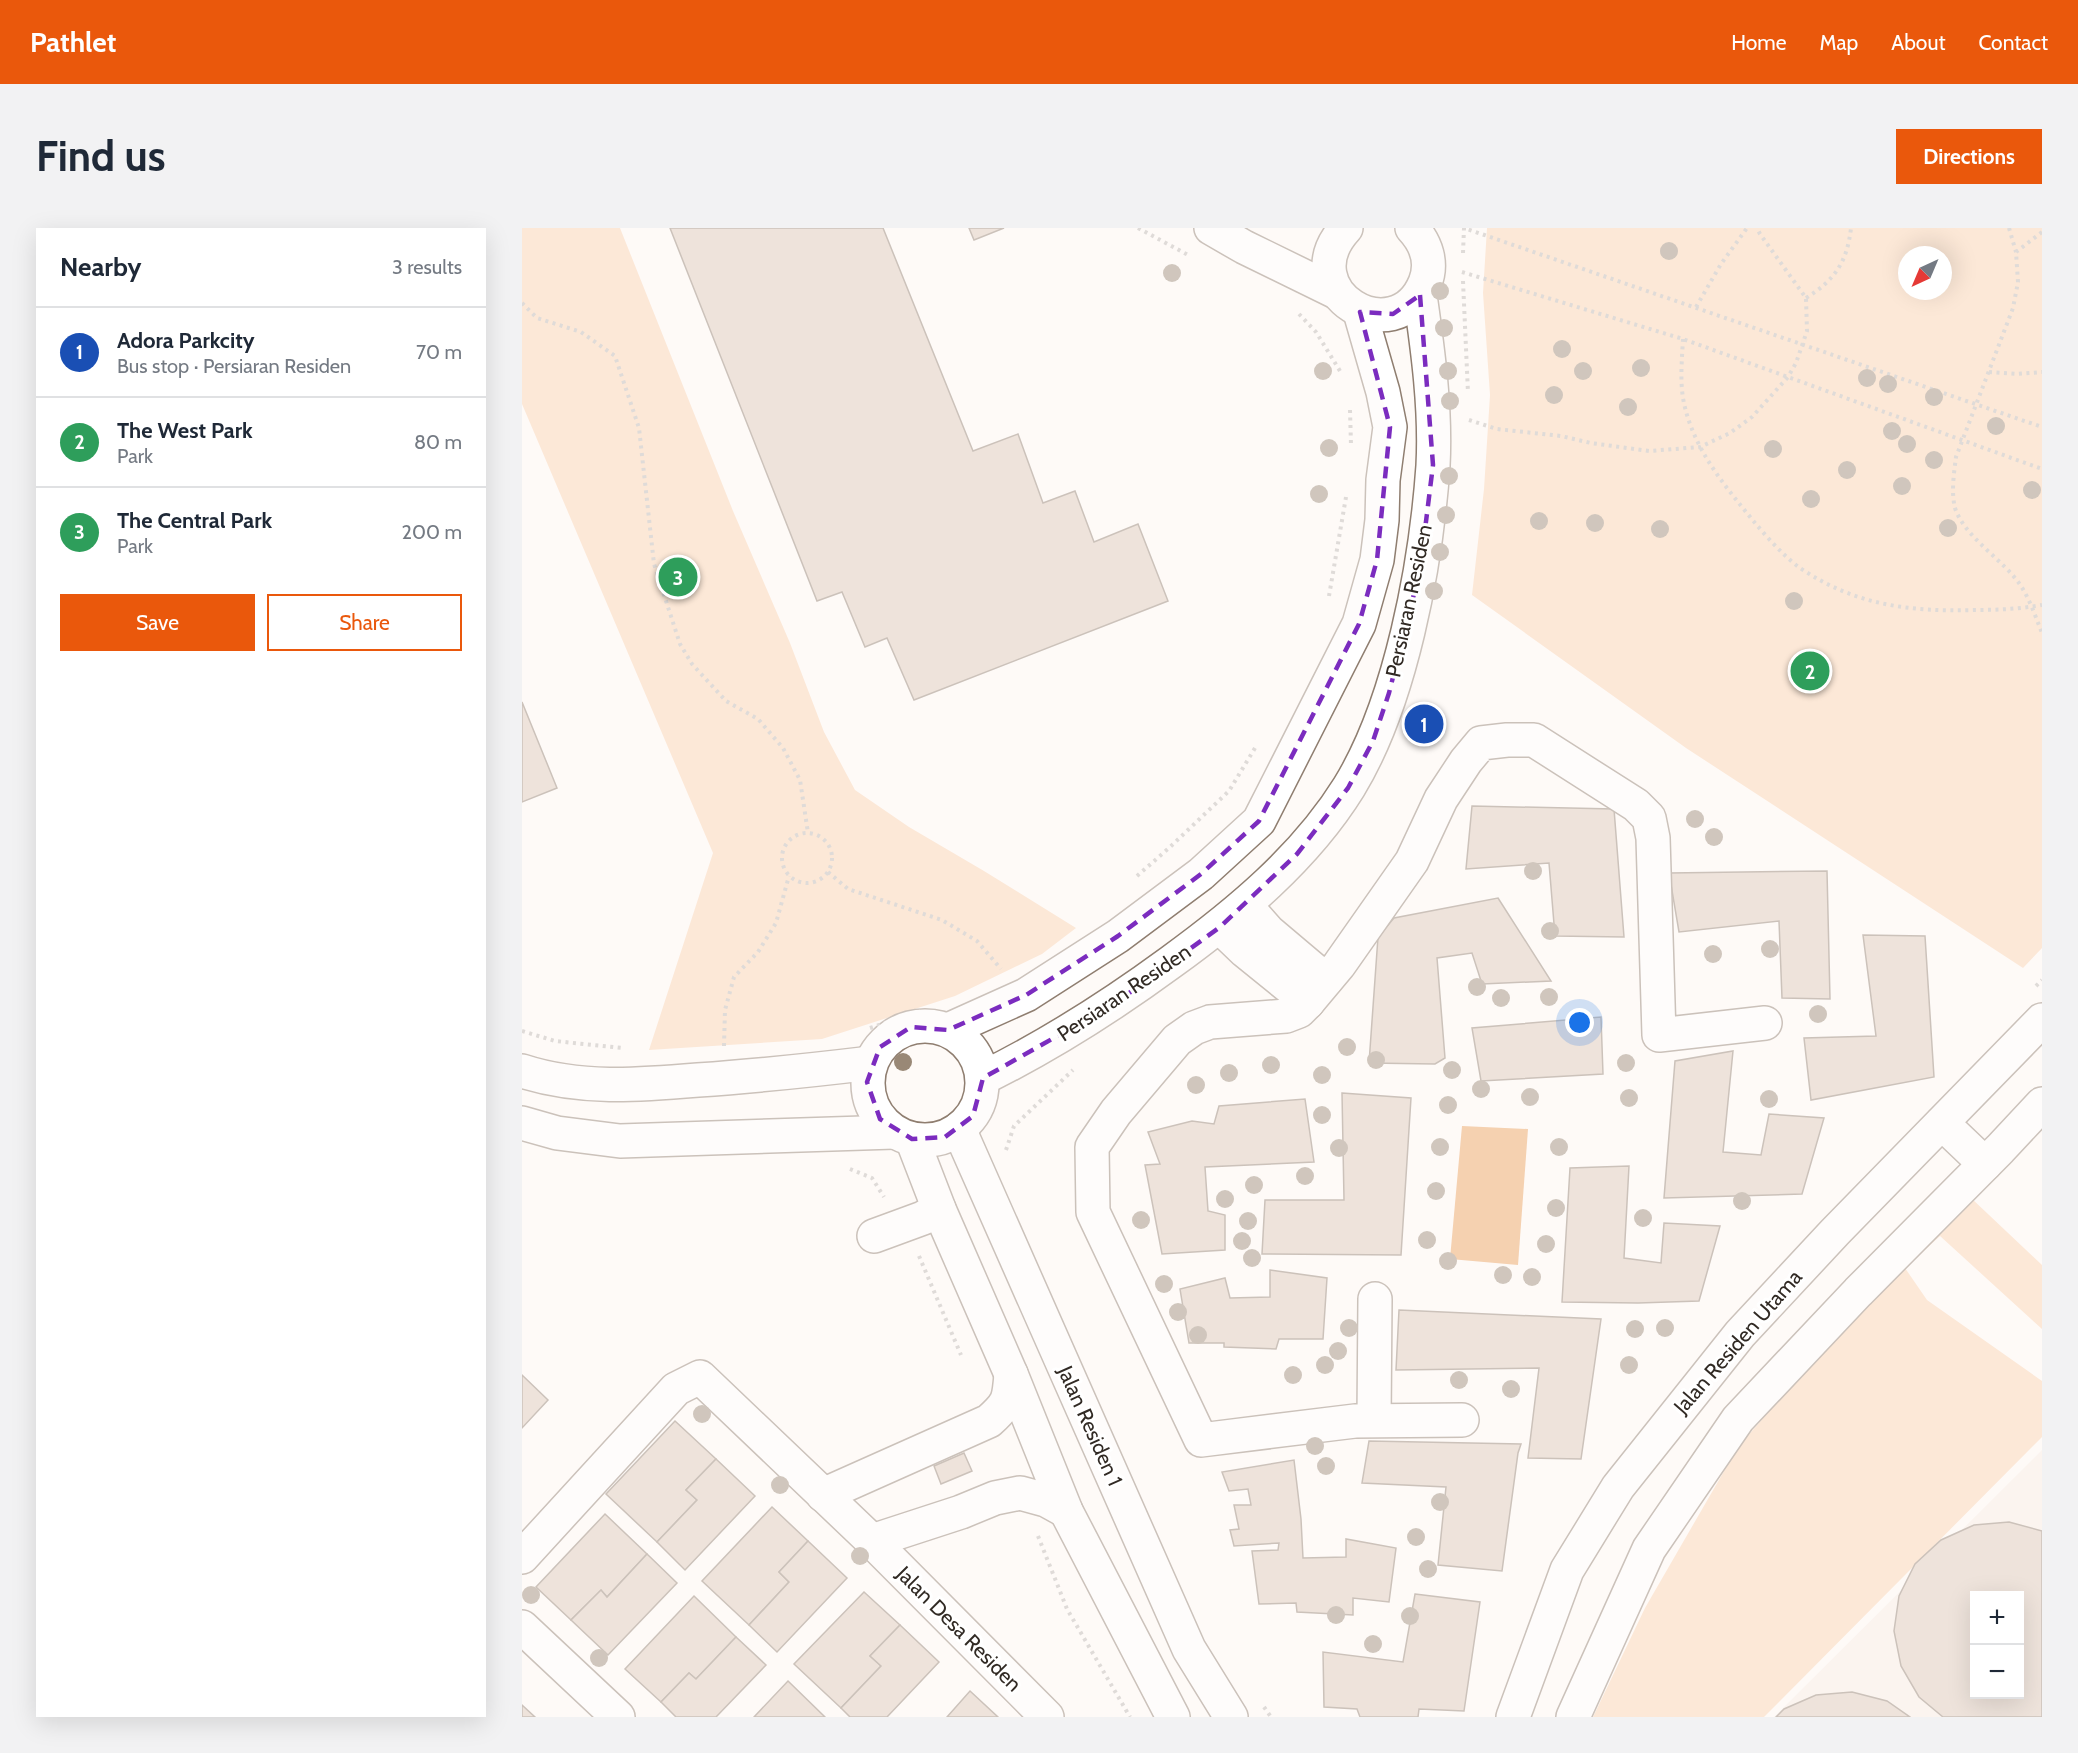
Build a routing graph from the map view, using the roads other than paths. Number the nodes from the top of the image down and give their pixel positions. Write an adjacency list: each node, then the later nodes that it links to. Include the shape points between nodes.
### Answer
1 (1211, 228): 5 (street)
2 (1346, 228): 5 (street, Persiaran Residen, via 1335,240 1329,256 1329,275)
3 (1418, 231): 4 (street, via 1428,256 1428,276)
4 (1420, 295): 5 (street, via 1393,314 1377,315); 6 (street, Persiaran Residen, via 1431,390 1433,465 1420,570 1404,649 1373,741 1348,788 1297,854)
5 (1348, 302): 9 (street, Persiaran Residen, via 1383,392 1390,427 1377,560 1359,624 1259,821 1201,874 1118,936 1026,995)
6 (1245, 905): 7 (street, Persiaran Residen); 8 (street)
7 (1220, 927): 8 (street, via 1245,951); 14 (street, Persiaran Residen, via 1114,1004)
8 (1317, 991): 11 (street, via 1339,966 1412,861 1441,799 1473,752 1481,743 1534,740 1636,805 1649,818 1653,838 1659,1035); 25 (street, via 1299,1011 1286,1016 1210,1022 1176,1041 1092,1147 1093,1212 1201,1440)
9 (935, 1020): 12 (street, via 930,1025 911,1026 894,1034); 14 (street, via 972,1049)
10 (2042, 1020): 17 (street, Jalan Residen Utama)
11 (1765, 1023)
12 (871, 1063): 13 (street, via 629,1085 577,1084); 19 (street, via 867,1082 870,1101 880,1119)
13 (522, 1071)
14 (983, 1078): 18 (street, via 981,1098 973,1116)
15 (2042, 1104): 20 (street)
16 (522, 1123): 19 (street, via 557,1133 620,1141)
17 (1942, 1123): 20 (street); 36 (street, Jalan Residen Utama, via 1740,1334 1618,1487 1567,1570)
18 (959, 1130): 19 (street, via 928,1140); 35 (street, Jalan Residen 1, via 1189,1649)
19 (903, 1135): 21 (street)
20 (1985, 1164): 37 (street, via 1738,1419 1649,1549)
21 (939, 1209): 22 (street); 24 (street)
22 (874, 1236)
23 (1375, 1299): 25 (street)
24 (1011, 1374): 27 (street, via 1005,1407 989,1421); 28 (street)
25 (1374, 1420): 26 (street)
26 (1462, 1420)
27 (823, 1495): 29 (street, Jalan Desa Residen); 30 (street, Jalan Desa Residen, via 700,1377 676,1389)
28 (1066, 1511): 29 (street, Jalan Desa Residen, via 1020,1493); 34 (street)
29 (872, 1541): 33 (street, Jalan Desa Residen)
30 (522, 1557)
31 (522, 1627): 32 (street)
32 (618, 1717)
33 (1047, 1717)
34 (1173, 1717)
35 (1231, 1717)
36 (1513, 1717)
37 (1573, 1717)

